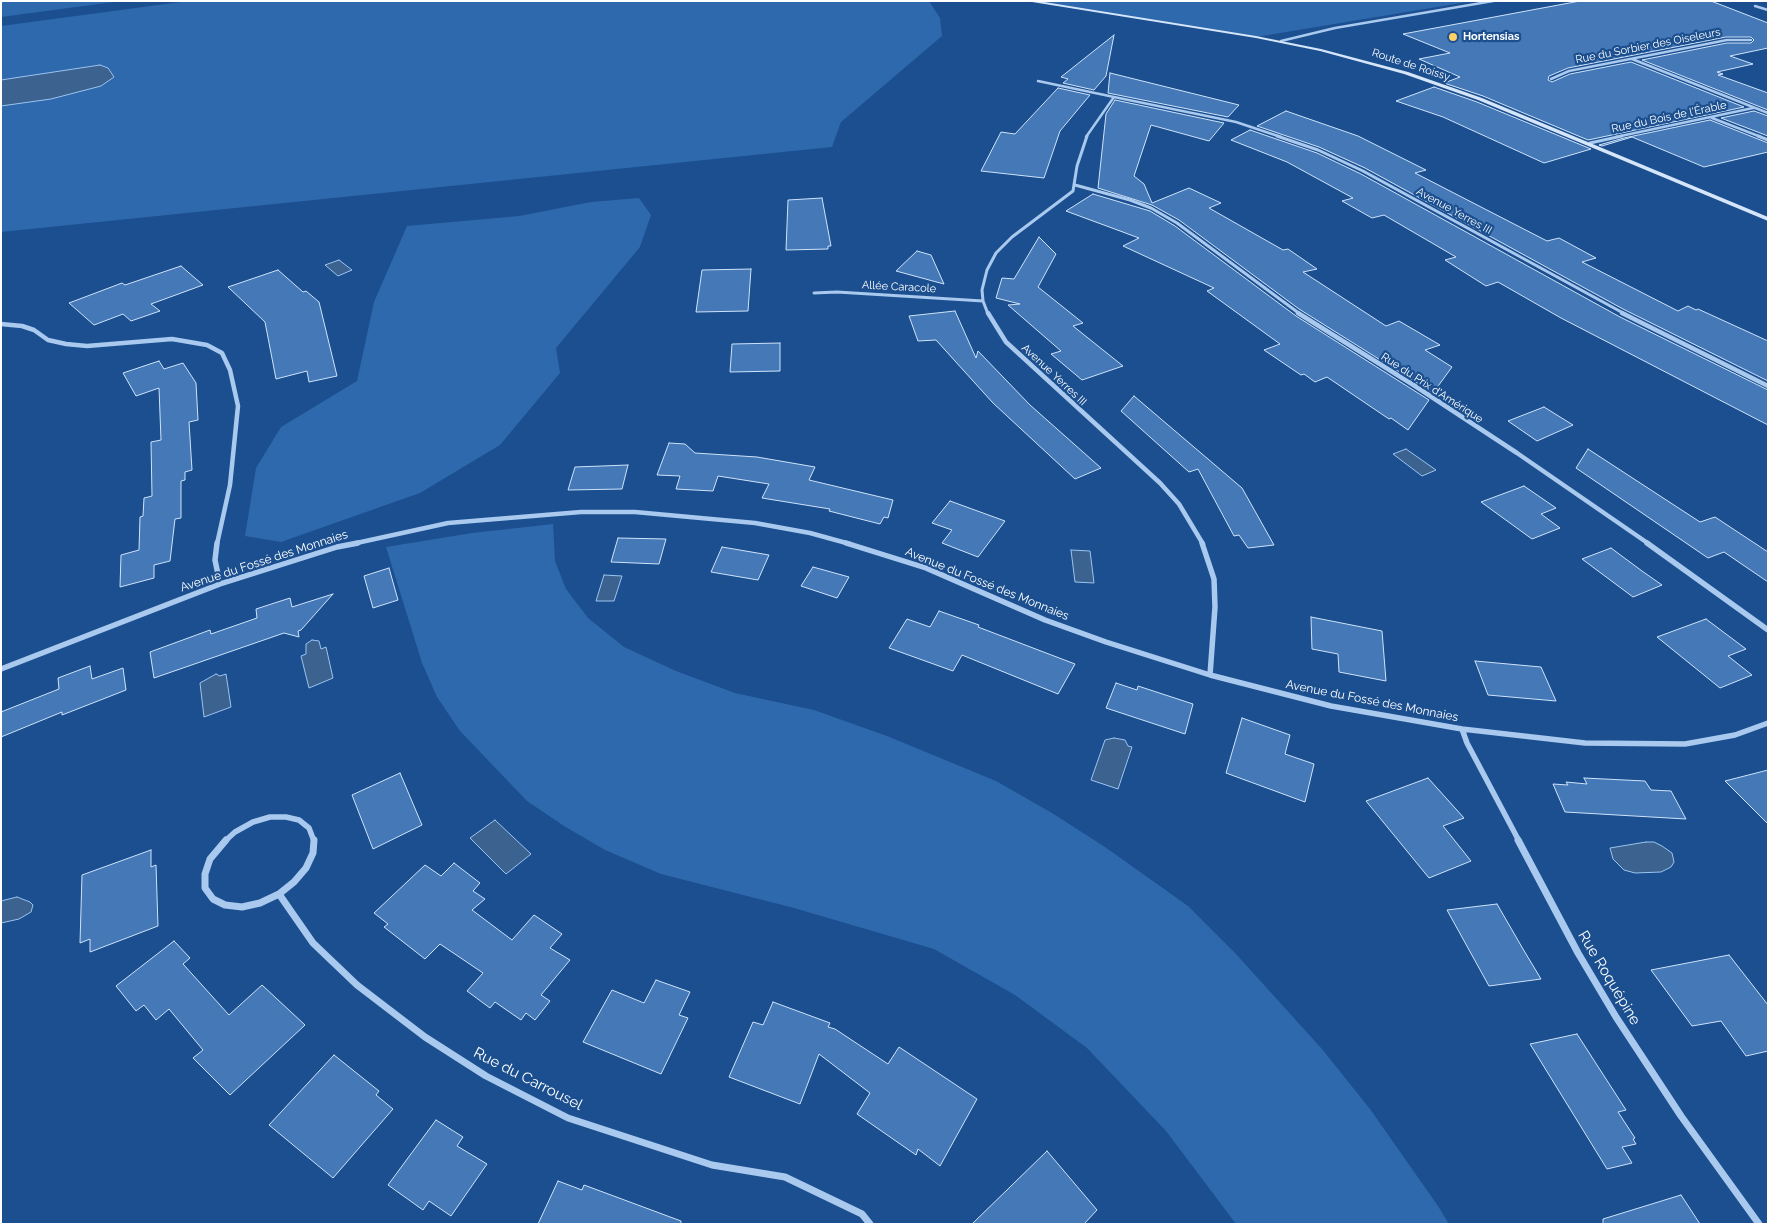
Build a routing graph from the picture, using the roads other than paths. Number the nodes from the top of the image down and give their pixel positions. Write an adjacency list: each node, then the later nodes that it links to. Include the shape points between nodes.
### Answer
1 (1028, 1): 6 (main road, Route de Roissy)
2 (1493, 1): 6 (street, via 1335,28)
3 (1755, 6): 4 (street)
4 (1768, 10)
5 (1751, 40): 7 (street, Rue du Sorbier des Oiseleurs, via 1727,40)
6 (1281, 42): 15 (main road, Route de Roissy, via 1406,73)
7 (1632, 58): 8 (street, Rue du Sorbier des Oiseleurs, via 1569,71); 11 (street, Rue du Bois de l'Érable)
8 (1551, 79)
9 (1038, 81): 10 (street, Avenue Yerres III)
10 (1114, 97): 16 (street, via 1086,137 1077,166); 21 (street, Avenue Yerres III, via 1236,122 1318,150 1363,171 1620,312)
11 (1753, 108): 12 (street, Rue du Bois de l'Érable); 13 (street, Rue du Bois de l'Érable)
12 (1768, 113)
13 (1712, 118): 14 (street); 15 (street, Rue du Bois de l'Érable)
14 (1768, 140)
15 (1590, 143): 17 (main road, Route de Roissy)
16 (1076, 185): 19 (street, Avenue Yerres III, via 996,253 987,270); 23 (street, Rue du Prix d'Amérique, via 1130,200 1177,223 1290,308 1517,453)
17 (1768, 219)
18 (814, 293): 19 (street, Allée Caracole)
19 (983, 301): 25 (street, Avenue Yerres III, via 990,319 1006,342 1160,483 1191,522 1205,548 1214,579)
20 (1, 324): 22 (street, via 22,326 48,340 66,344 87,346 172,339 207,345 222,353 230,370 238,406 231,476 215,560)
21 (1768, 386)
22 (220, 584): 24 (street, Avenue du Fossé des Monnaies); 25 (street, Avenue du Fossé des Monnaies, via 337,547 448,523 581,512 695,516 810,533 866,548 926,568 1071,630)
23 (1768, 630)
24 (1, 668)
25 (1210, 675): 27 (street, Avenue du Fossé des Monnaies, via 1331,706)
26 (1768, 723): 27 (street, Avenue du Fossé des Monnaies, via 1735,735 1685,744 1585,743)
27 (1462, 729): 30 (street, Rue Roquépine, via 1574,944 1616,1017 1681,1116)
28 (279, 894): 28 (street, via 306,868 313,853 314,839 300,820 270,817 253,822 221,844 210,859 205,888 225,905 242,907); 29 (street, Rue du Carrousel, via 313,943 357,985 425,1038 486,1076 568,1118 712,1165 785,1177 862,1214)
29 (870, 1224)
30 (1759, 1224)

